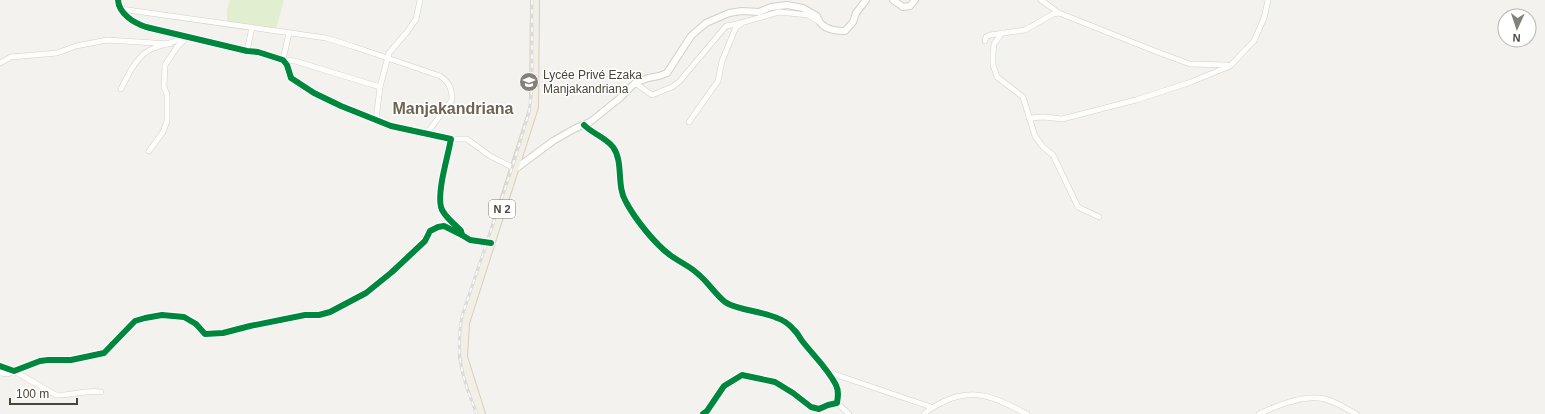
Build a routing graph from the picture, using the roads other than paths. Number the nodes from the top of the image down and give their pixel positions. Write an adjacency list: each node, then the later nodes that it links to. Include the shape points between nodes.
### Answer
1 (118, 0): 9 (street)
2 (420, 0): 20 (street, via 416,19)
3 (535, 0): 34 (main road, N 2, via 534,107)
4 (866, 0): 12 (street, via 845,31 826,28)
5 (893, 0): 6 (street, via 903,7 910,6)
6 (915, 0)
7 (1042, 0): 10 (street)
8 (1268, 0): 23 (street, via 1264,18 1254,41)
9 (121, 9): 13 (street); 16 (street, via 136,23)
10 (1059, 14): 15 (street, via 1053,14 1025,30); 23 (street, via 1190,64)
11 (746, 20): 12 (street, via 779,12 808,15); 24 (street, via 726,26 672,87 652,95); 29 (street, via 736,27 722,61 718,81)
12 (818, 21): 24 (street, via 817,16 803,8 787,5 759,12 742,11 729,14 706,23 691,36 667,73)
13 (252, 27): 14 (street); 19 (street)
14 (289, 33): 20 (street, via 326,38); 21 (street)
15 (1002, 33): 17 (street, via 990,35); 27 (street, via 994,44 993,65 997,77 1023,97)
16 (187, 37): 18 (street); 19 (street); 33 (street, via 165,65 167,122)
17 (984, 40)
18 (170, 44): 22 (street, via 107,40 57,53 11,57); 26 (street, via 152,48 143,56 129,73)
19 (247, 51): 21 (street)
20 (387, 58): 25 (street); 31 (street, via 448,81 452,100)
21 (283, 60): 25 (street, via 296,61); 28 (street, via 291,78 314,94)
22 (0, 63)
23 (1230, 66): 27 (street, via 1191,82 1122,104 1062,119)
24 (635, 83): 30 (street, via 613,105)
25 (380, 88): 28 (street)
26 (121, 89)
27 (1029, 118): 35 (street, via 1035,136 1053,155 1078,207)
28 (376, 120): 31 (street, via 391,126)
29 (689, 122)
30 (584, 125): 34 (street, via 553,141); 40 (street, via 614,148 624,200 634,217 660,246 699,274 731,306 764,312 795,330)
31 (427, 133): 32 (street)
32 (451, 139): 34 (street, via 467,139); 36 (street, via 442,185 441,207)
33 (149, 151)
34 (514, 170): 37 (main road, N 2)
35 (1099, 217)
36 (462, 235): 37 (street, via 470,240); 39 (street, via 444,226 438,227 430,232 425,241 392,272 366,293 330,312 318,315 305,314 223,333 206,334 184,317 162,315 145,318 135,321 104,353 71,360 40,361)
37 (491, 243): 45 (main road, N 2, via 465,323 463,356)
38 (0, 366): 39 (street)
39 (14, 371): 41 (street, via 8,374); 42 (street, via 56,395 64,396 92,390)
40 (828, 372): 43 (street, via 836,386); 44 (street)
41 (0, 373)
42 (101, 392)
43 (837, 403): 46 (street, via 819,409 811,407 775,382 742,375 724,386); 47 (street)
44 (931, 408): 48 (street); 49 (street, via 965,394 978,394)
45 (481, 414)
46 (703, 414)
47 (849, 414)
48 (924, 414)
49 (1027, 414)
50 (1259, 414): 51 (street, via 1290,401 1319,398)
51 (1356, 414)

